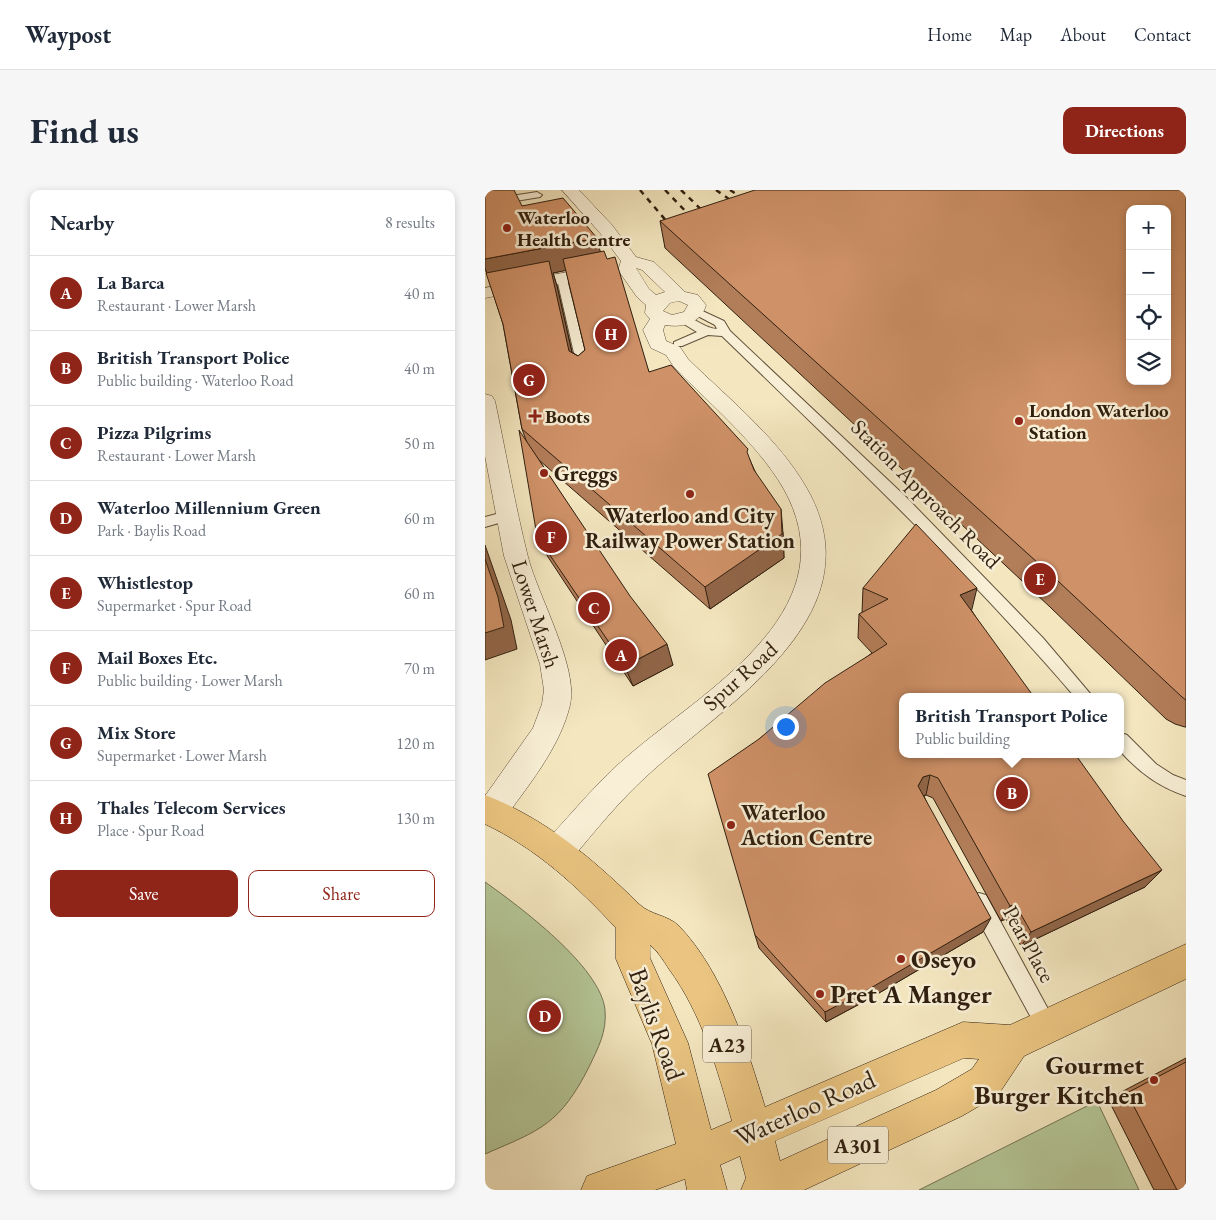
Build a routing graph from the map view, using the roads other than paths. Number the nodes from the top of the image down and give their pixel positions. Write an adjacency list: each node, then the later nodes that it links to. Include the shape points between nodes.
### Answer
1 (570, 190): 4 (street, Station Approach Road)
2 (537, 195): 3 (lane)
3 (485, 203)
4 (630, 261): 8 (street, Station Approach Road, via 648,266); 9 (street, Station Approach Road, via 627,270 643,293)
5 (606, 269): 6 (street)
6 (562, 279): 7 (street); 13 (lane)
7 (485, 293)
8 (679, 296): 9 (street, via 664,298); 9 (street, Station Approach Road, via 694,300 697,305)
9 (674, 314): 10 (lane, Station Approach Road); 11 (lane, Station Approach Road, via 720,323); 12 (street, Spur Road, via 653,330 658,344)
10 (706, 332): 11 (lane, Station Approach Road); 12 (lane)
11 (725, 332): 16 (lane, Station Approach Road, via 901,500)
12 (675, 347): 20 (street, Spur Road, via 681,363 771,456 786,477 808,516 814,565 804,602 785,634 753,670 636,766)
13 (585, 376)
14 (485, 401): 15 (street, Lower Marsh)
15 (496, 519): 19 (street, Lower Marsh, via 522,578 556,674 558,691 547,727 517,778)
16 (1082, 693)
17 (1124, 743): 18 (lane, via 1151,772)
18 (1186, 788)
19 (488, 810): 20 (main road, Baylis Road / A23, via 515,822)
20 (559, 850): 22 (main road, Baylis Road / A23, via 589,875)
21 (968, 882): 24 (lane, Pear Place)
22 (633, 921): 26 (main road, Baylis Road / A23, via 660,930 705,994 730,1052); 27 (main road, Baylis Road / A23, via 633,959 670,1043)
23 (1186, 961): 24 (main road, Waterloo Road / A301)
24 (1047, 1027): 25 (main road, Waterloo Road / A301)
25 (1011, 1043): 26 (main road, Waterloo Road / A301, via 963,1040); 28 (main road, A301, via 985,1082 949,1103)
26 (752, 1130): 27 (main road, Waterloo Road / A301); 28 (main road, Baylis Road)
27 (702, 1173): 29 (main road, Waterloo Road / A301)
28 (766, 1189)
29 (601, 1190)

